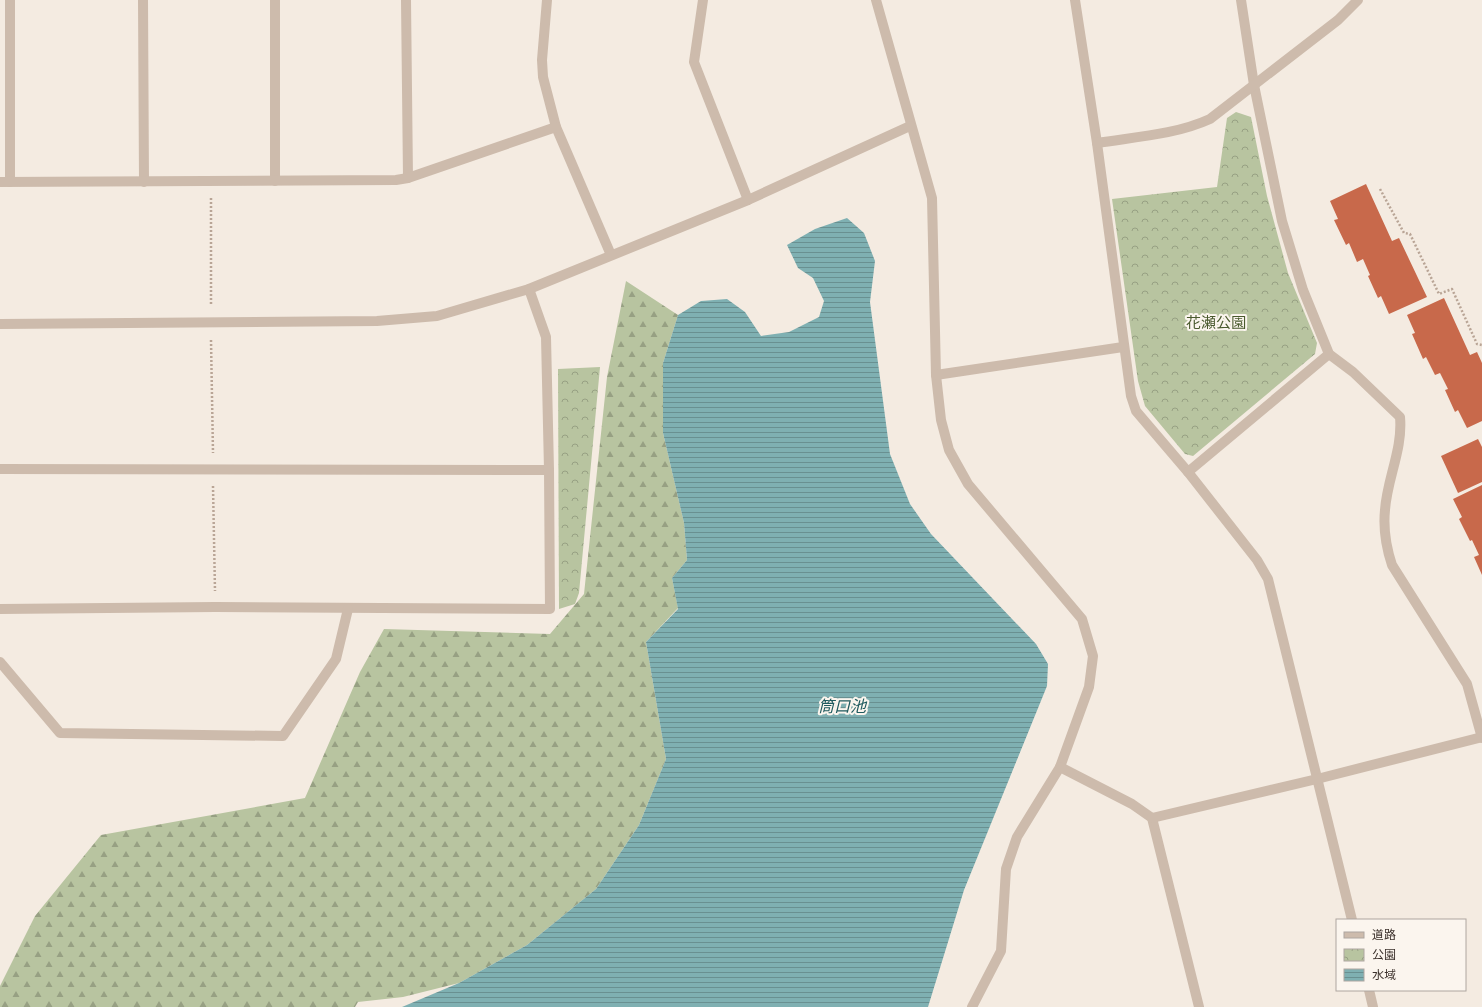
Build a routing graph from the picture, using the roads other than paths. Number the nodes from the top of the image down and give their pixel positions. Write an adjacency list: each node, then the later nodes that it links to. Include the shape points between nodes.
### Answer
1 (10, 0): 17 (street)
2 (143, 0): 18 (street)
3 (275, 0): 16 (street)
4 (406, 0): 15 (street)
5 (547, 0): 13 (street, via 542,60)
6 (702, 0): 19 (street, via 694,62)
7 (876, 0): 12 (street)
8 (1075, 0): 14 (street)
9 (1242, 0): 11 (street)
10 (1358, 0): 11 (street, via 1338,20)
11 (1254, 85): 14 (street, via 1210,119 1194,127); 24 (street, via 1282,221 1304,290)
12 (910, 126): 19 (street); 25 (street, via 932,198)
13 (556, 127): 15 (street); 20 (street)
14 (1097, 143): 23 (street)
15 (408, 178): 16 (street)
16 (275, 181): 18 (street)
17 (5, 182): 18 (street)
18 (144, 182)
19 (748, 200): 20 (street)
20 (611, 254): 21 (street)
21 (529, 289): 22 (street, via 437,316 409,320); 27 (street, via 546,337)
22 (0, 324)
23 (1123, 347): 25 (street); 28 (street, via 1136,411)
24 (1330, 354): 28 (street); 32 (street, via 1353,372 1400,417 1401,432 1385,509 1386,545 1401,582 1467,684)
25 (936, 375): 33 (street, via 949,450 968,484 1082,619 1093,656 1089,687)
26 (0, 469): 27 (street)
27 (549, 470): 29 (street, via 550,609)
28 (1188, 472): 34 (street, via 1257,560 1268,579)
29 (348, 608): 30 (street); 31 (street, via 336,659 283,736 60,733)
30 (0, 610)
31 (0, 662)
32 (1482, 738): 34 (street)
33 (1060, 768): 35 (street, via 1132,804); 38 (street, via 1017,836 1006,869 1001,951)
34 (1317, 779): 35 (street); 36 (street)
35 (1152, 818): 39 (street)
36 (1352, 919)
37 (1369, 991): 40 (street)
38 (972, 1007)
39 (1199, 1007)
40 (1373, 1007)

